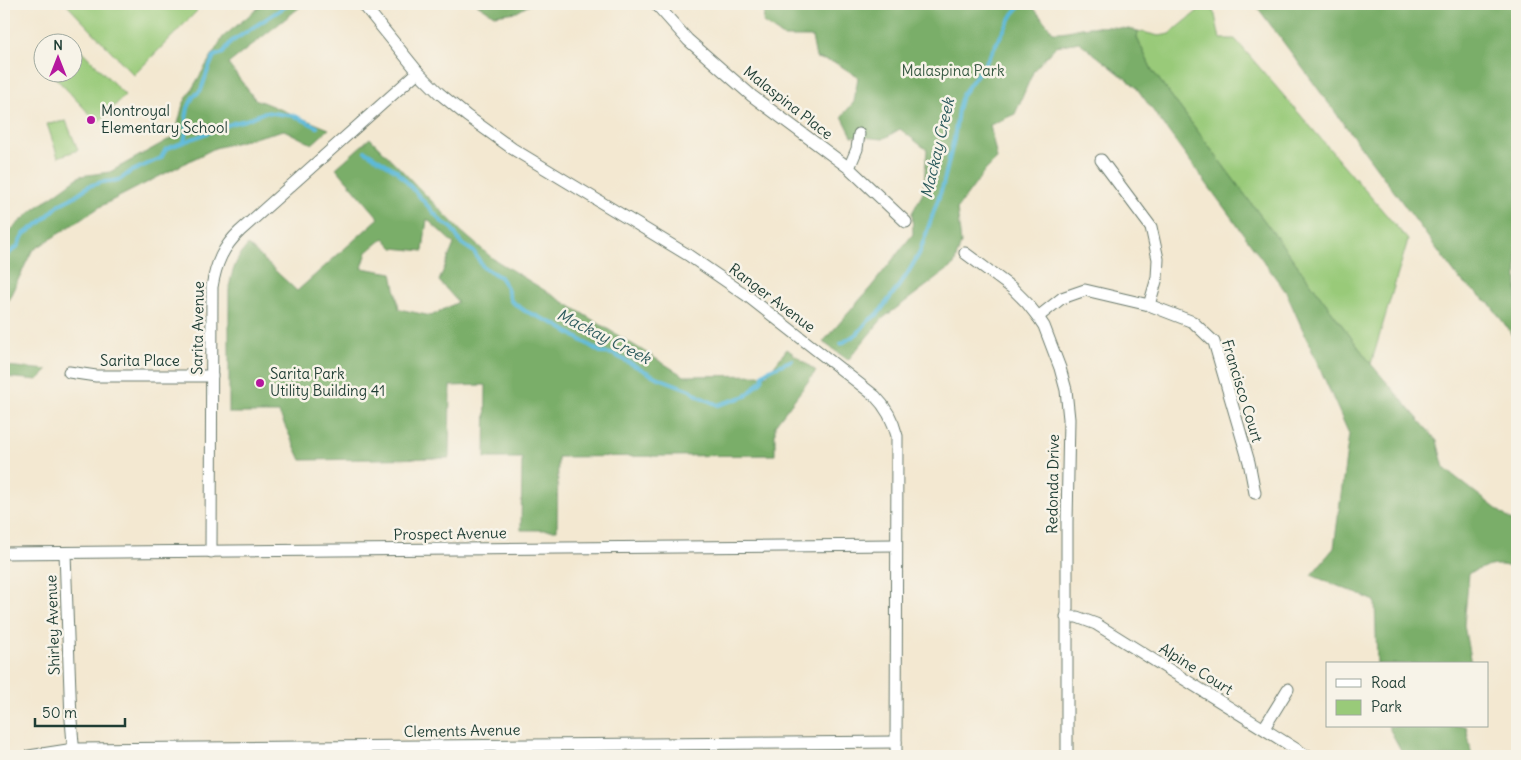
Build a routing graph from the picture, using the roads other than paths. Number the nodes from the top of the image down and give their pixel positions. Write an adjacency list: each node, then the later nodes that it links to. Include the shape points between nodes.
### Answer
1 (363, 4): 3 (street, Ranger Avenue)
2 (656, 4): 6 (street, Malaspina Place, via 688,40 745,90)
3 (418, 72): 12 (street, Sarita Avenue, via 254,218 224,249 212,287); 14 (street, Ranger Avenue, via 439,93 513,149 688,255 746,295 875,396 889,414 897,436)
4 (859, 134): 6 (street)
5 (1101, 160): 9 (street, via 1151,227 1158,259 1157,278)
6 (849, 168): 7 (street, Malaspina Place)
7 (906, 222)
8 (965, 252): 10 (street, Redonda Drive, via 1012,288)
9 (1149, 305): 10 (street, Francisco Court, via 1085,290 1062,298); 13 (street, Francisco Court, via 1193,322 1214,342)
10 (1038, 317): 18 (street, Redonda Drive, via 1060,368 1069,419)
11 (69, 372): 12 (street, Sarita Place, via 96,376)
12 (212, 376): 15 (street, Sarita Avenue)
13 (1255, 493)
14 (896, 545): 15 (street, Prospect Avenue); 21 (street, Ranger Avenue)
15 (211, 552): 17 (street, Prospect Avenue)
16 (4, 553): 17 (street, Prospect Avenue)
17 (65, 553): 23 (street, Shirley Avenue)
18 (1066, 616): 20 (street, Alpine Court, via 1096,624); 26 (street, Redonda Drive)
19 (1288, 689): 20 (street)
20 (1264, 728): 27 (street, Alpine Court)
21 (896, 742): 22 (street, Clements Avenue); 25 (street, Ranger Avenue)
22 (474, 751): 23 (street, Clements Avenue)
23 (74, 752): 24 (street, Clements Avenue)
24 (29, 756)
25 (896, 756)
26 (1067, 756)
27 (1307, 756)

